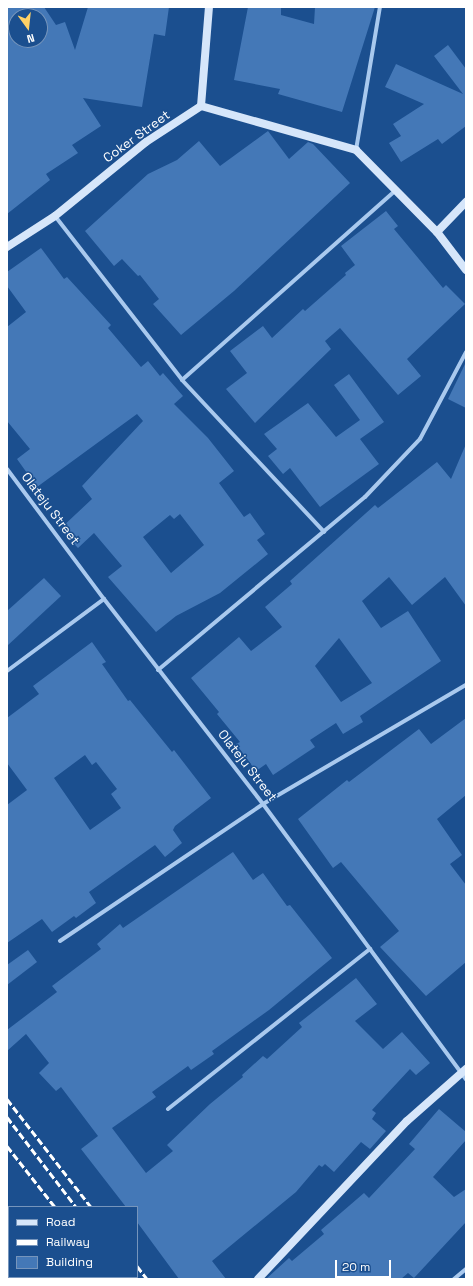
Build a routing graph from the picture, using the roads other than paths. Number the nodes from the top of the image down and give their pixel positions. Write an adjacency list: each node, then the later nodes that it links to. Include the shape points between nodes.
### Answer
1 (210, 7): 3 (street)
2 (380, 7): 4 (street)
3 (201, 106): 4 (street); 7 (street, Coker Street, via 146,142)
4 (356, 150): 5 (street)
5 (395, 191): 8 (street); 12 (street)
6 (466, 202): 8 (street)
7 (55, 216): 9 (street, Coker Street); 12 (street)
8 (437, 232): 10 (street)
9 (7, 247)
10 (466, 270)
11 (466, 352): 14 (street, via 420,439 365,497)
12 (182, 380): 14 (street)
13 (7, 469): 15 (street, Olateju Street)
14 (324, 532): 16 (street)
15 (104, 599): 16 (street, Olateju Street); 17 (street)
16 (158, 670): 19 (street, Olateju Street)
17 (7, 671)
18 (466, 685): 19 (street)
19 (264, 804): 20 (street); 21 (street, Olateju Street)
20 (60, 941)
21 (370, 949): 22 (street, Olateju Street); 23 (street)
22 (465, 1074): 25 (street, via 407,1121)
23 (168, 1109)
24 (466, 1269): 26 (street)
25 (258, 1279)
26 (454, 1279)

